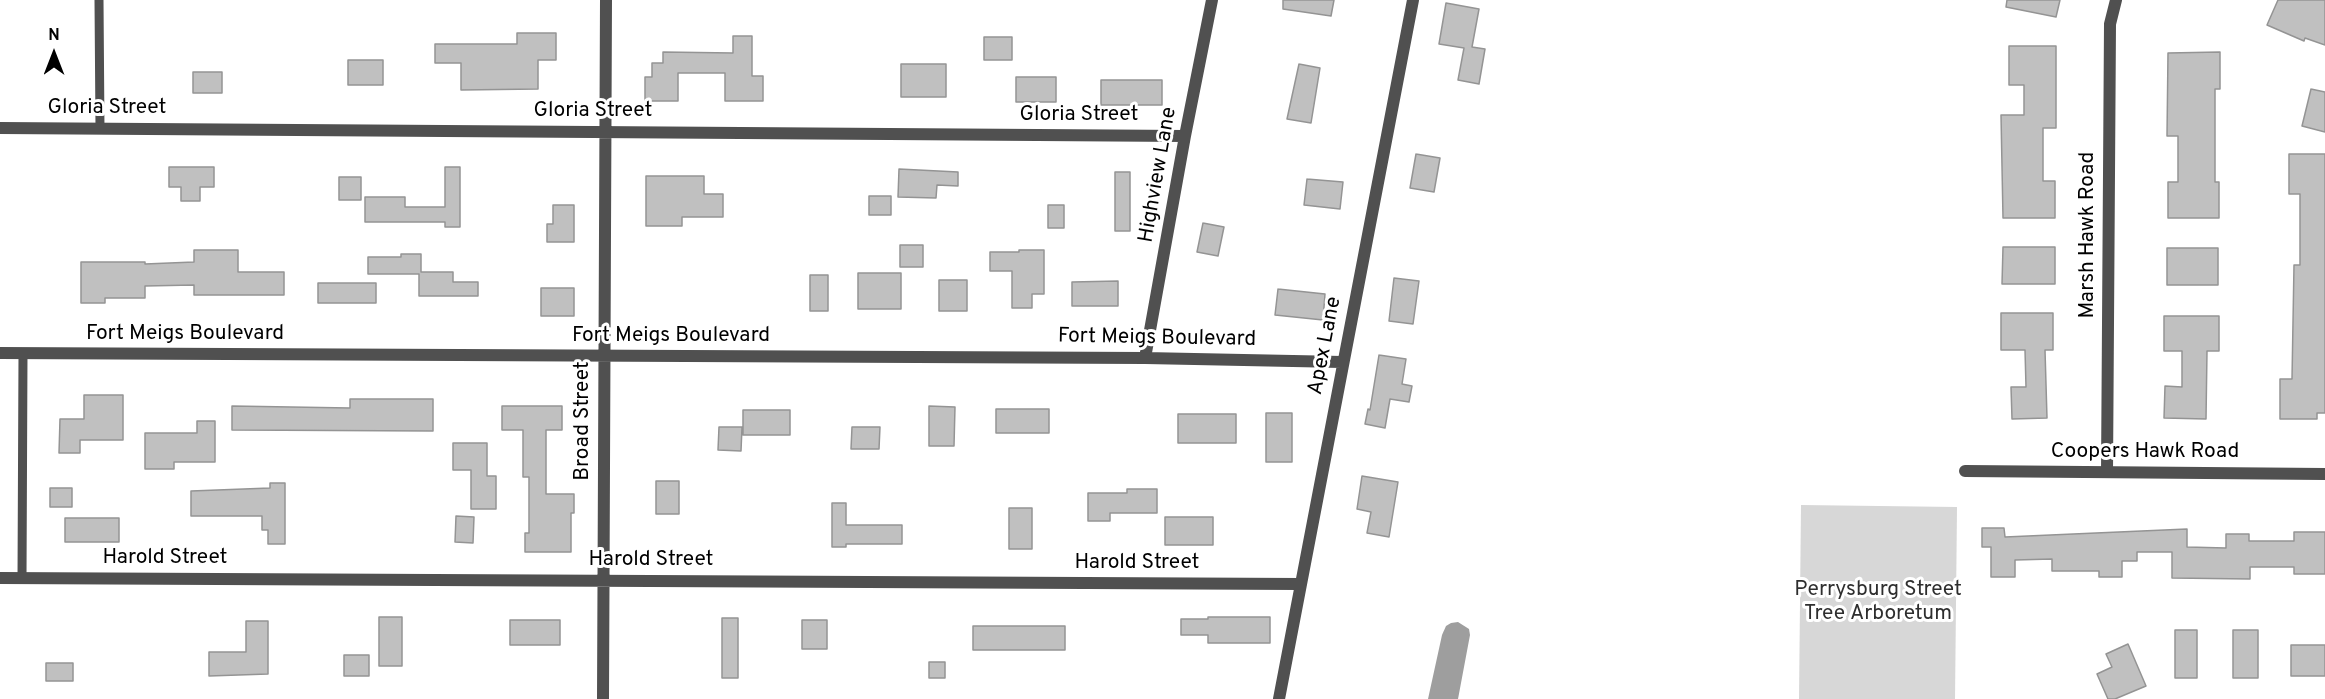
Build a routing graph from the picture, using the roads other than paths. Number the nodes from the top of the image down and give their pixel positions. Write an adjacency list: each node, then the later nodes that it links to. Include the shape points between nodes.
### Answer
1 (99, 0): 7 (lane)
2 (606, 0): 8 (street, Broad Street)
3 (1212, 0): 9 (street, Highview Lane)
4 (1413, 0): 14 (street, Apex Lane)
5 (2116, 0): 16 (street, Marsh Hawk Road, via 2110,24)
6 (0, 128): 7 (street, Gloria Street)
7 (100, 129): 8 (street, Gloria Street)
8 (605, 132): 9 (street, Gloria Street); 12 (street, Broad Street)
9 (1185, 136): 13 (street, Highview Lane)
10 (0, 353): 11 (street, Fort Meigs Boulevard)
11 (23, 354): 12 (street, Fort Meigs Boulevard); 19 (lane)
12 (604, 356): 13 (street, Fort Meigs Boulevard); 20 (street, Broad Street)
13 (1145, 358): 14 (street, Fort Meigs Boulevard)
14 (1342, 362): 21 (street, Apex Lane)
15 (1965, 471): 16 (street, Coopers Hawk Road)
16 (2107, 472): 17 (street, Coopers Hawk Road)
17 (2325, 474)
18 (0, 578): 19 (street, Harold Street)
19 (22, 578): 20 (street, Harold Street)
20 (603, 580): 21 (street, Harold Street); 22 (street, Broad Street)
21 (1301, 584): 23 (street, Apex Lane)
22 (603, 699)
23 (1279, 699)

